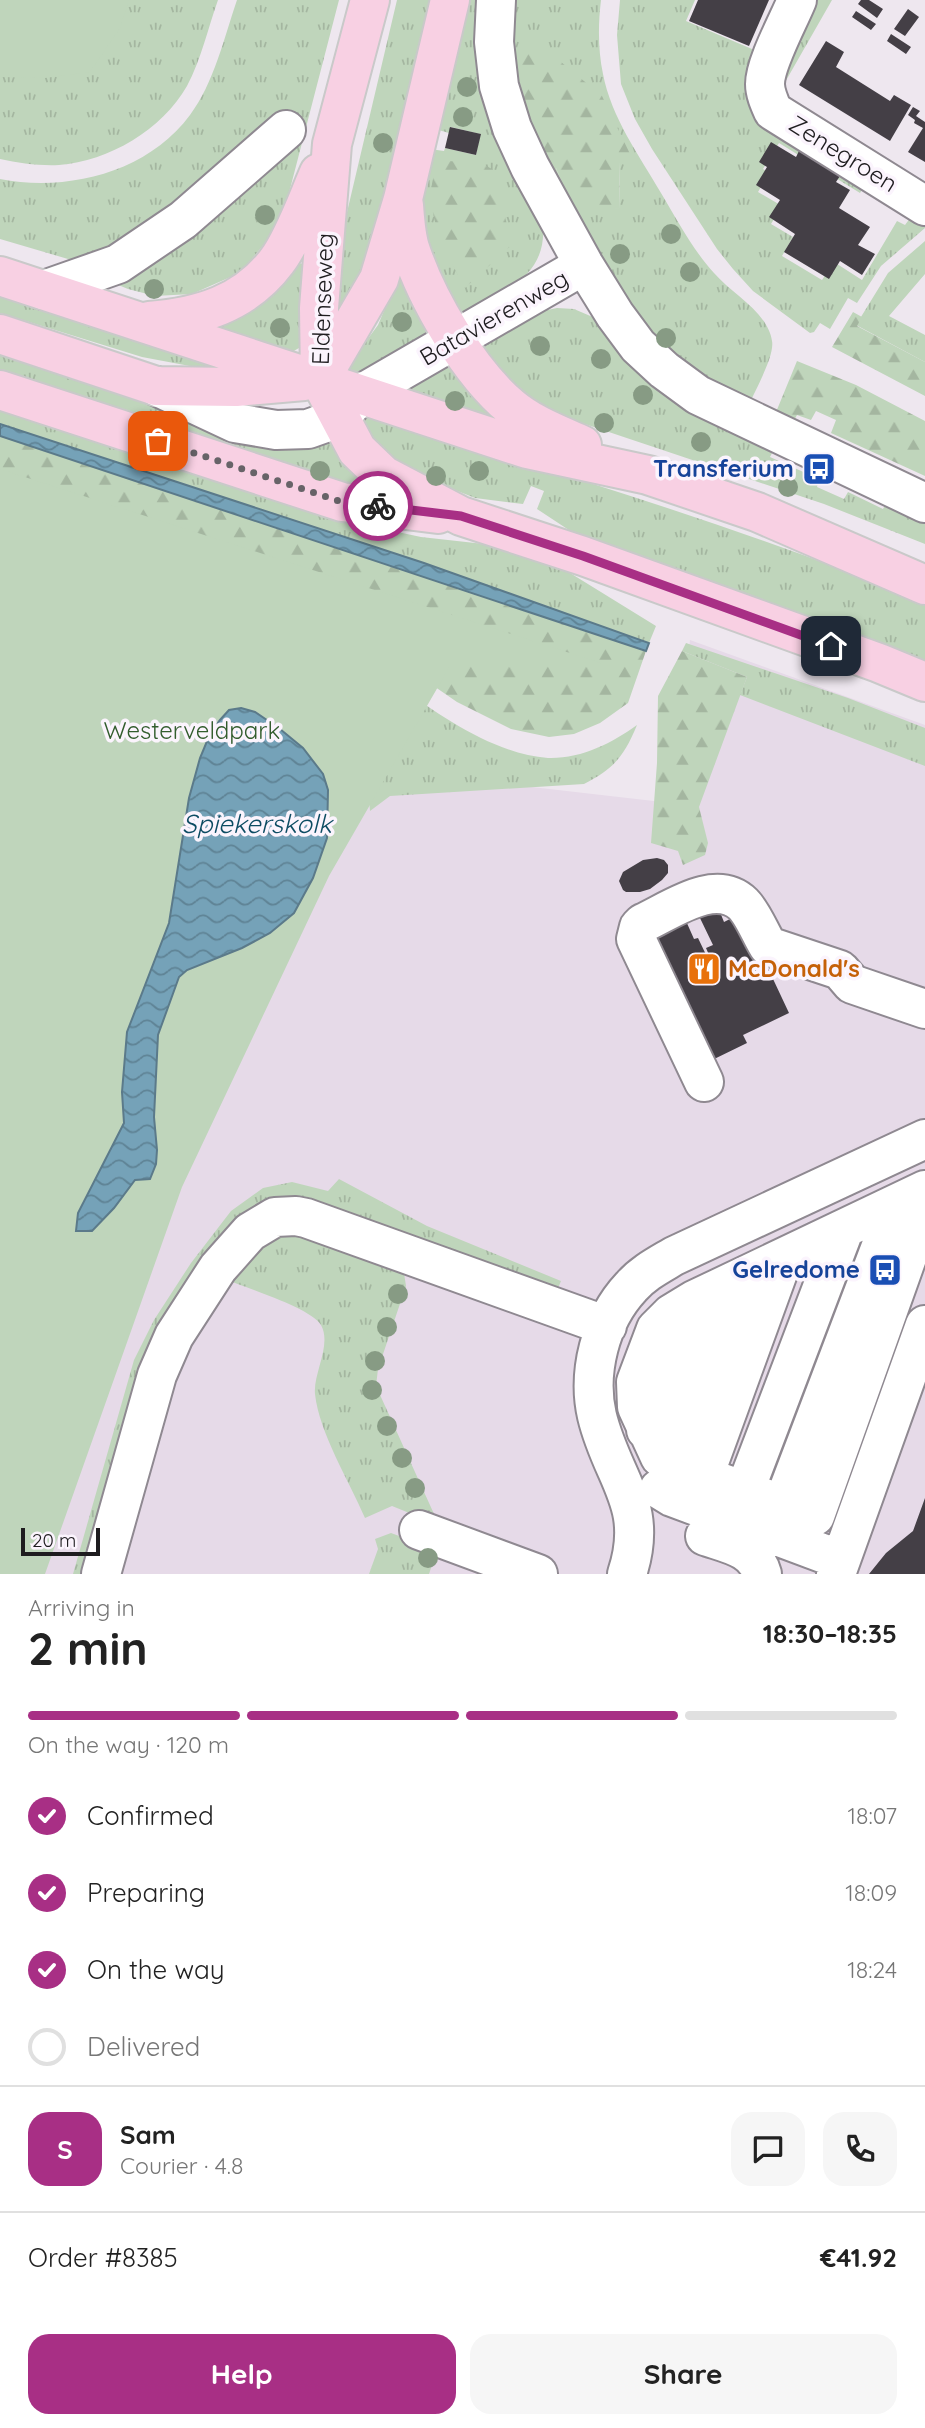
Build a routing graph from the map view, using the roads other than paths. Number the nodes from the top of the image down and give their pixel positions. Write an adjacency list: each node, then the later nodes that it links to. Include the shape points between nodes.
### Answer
1 (370, 0): 6 (main road, Eldenseweg)
2 (450, 0): 7 (main road, Eldenseweg)
3 (496, 0): 9 (street, via 499,86 512,128)
4 (797, 0): 8 (street, Zenegroen, via 768,69 765,83 773,111)
5 (286, 130): 11 (street, via 183,220 118,264)
6 (332, 144): 12 (main road, Eldenseweg, via 278,260 253,287 194,315); 15 (main road, Eldenseweg, via 320,271)
7 (403, 199): 14 (main road, Eldenseweg, via 409,246 431,300); 15 (main road, Eldenseweg, via 379,279)
8 (925, 206)
9 (584, 265): 14 (street, Batavierenweg); 20 (street, Batavierenweg, via 638,346 698,395)
10 (0, 276): 11 (main road, Batavierenweg)
11 (44, 290): 12 (main road, Batavierenweg)
12 (140, 321): 15 (main road, Batavierenweg)
13 (0, 334): 16 (main road, Batavierenweg)
14 (456, 341): 18 (street, Batavierenweg); 19 (main road, Eldenseweg, via 511,407 543,427)
15 (320, 380): 16 (main road, Batavierenweg, via 236,387); 18 (main road, Batavierenweg)
16 (156, 386): 18 (street, Batavierenweg, via 235,424 276,430 308,429)
17 (0, 390): 21 (main road, via 342,502)
18 (350, 406): 19 (main road, Batavierenweg); 21 (main road, via 357,450 383,475)
19 (648, 475): 22 (main road, Batavierenweg, via 757,512)
20 (925, 503)
21 (461, 516): 23 (main road)
22 (925, 585)
23 (925, 682)
24 (925, 1009): 25 (street, via 852,984 840,970 768,946 745,906 726,894 704,895 639,927 636,933)
25 (704, 1082)
26 (920, 1137): 29 (street, via 658,1265 630,1287)
27 (813, 1246): 30 (street); 30 (street, via 663,1320 656,1329 635,1394); 31 (street); 31 (street); 31 (street, via 734,1394)
28 (925, 1325): 33 (street)
29 (607, 1326): 30 (street, via 595,1367 597,1418); 34 (street, via 306,1218 288,1216 263,1222 232,1250 166,1350)
30 (653, 1469): 31 (street); 33 (street, via 672,1497); 36 (street); 37 (street, via 736,1546 754,1556)
31 (744, 1490)
32 (419, 1530): 35 (street)
33 (838, 1567)
34 (101, 1574)
35 (538, 1574)
36 (627, 1574)
37 (762, 1574)

